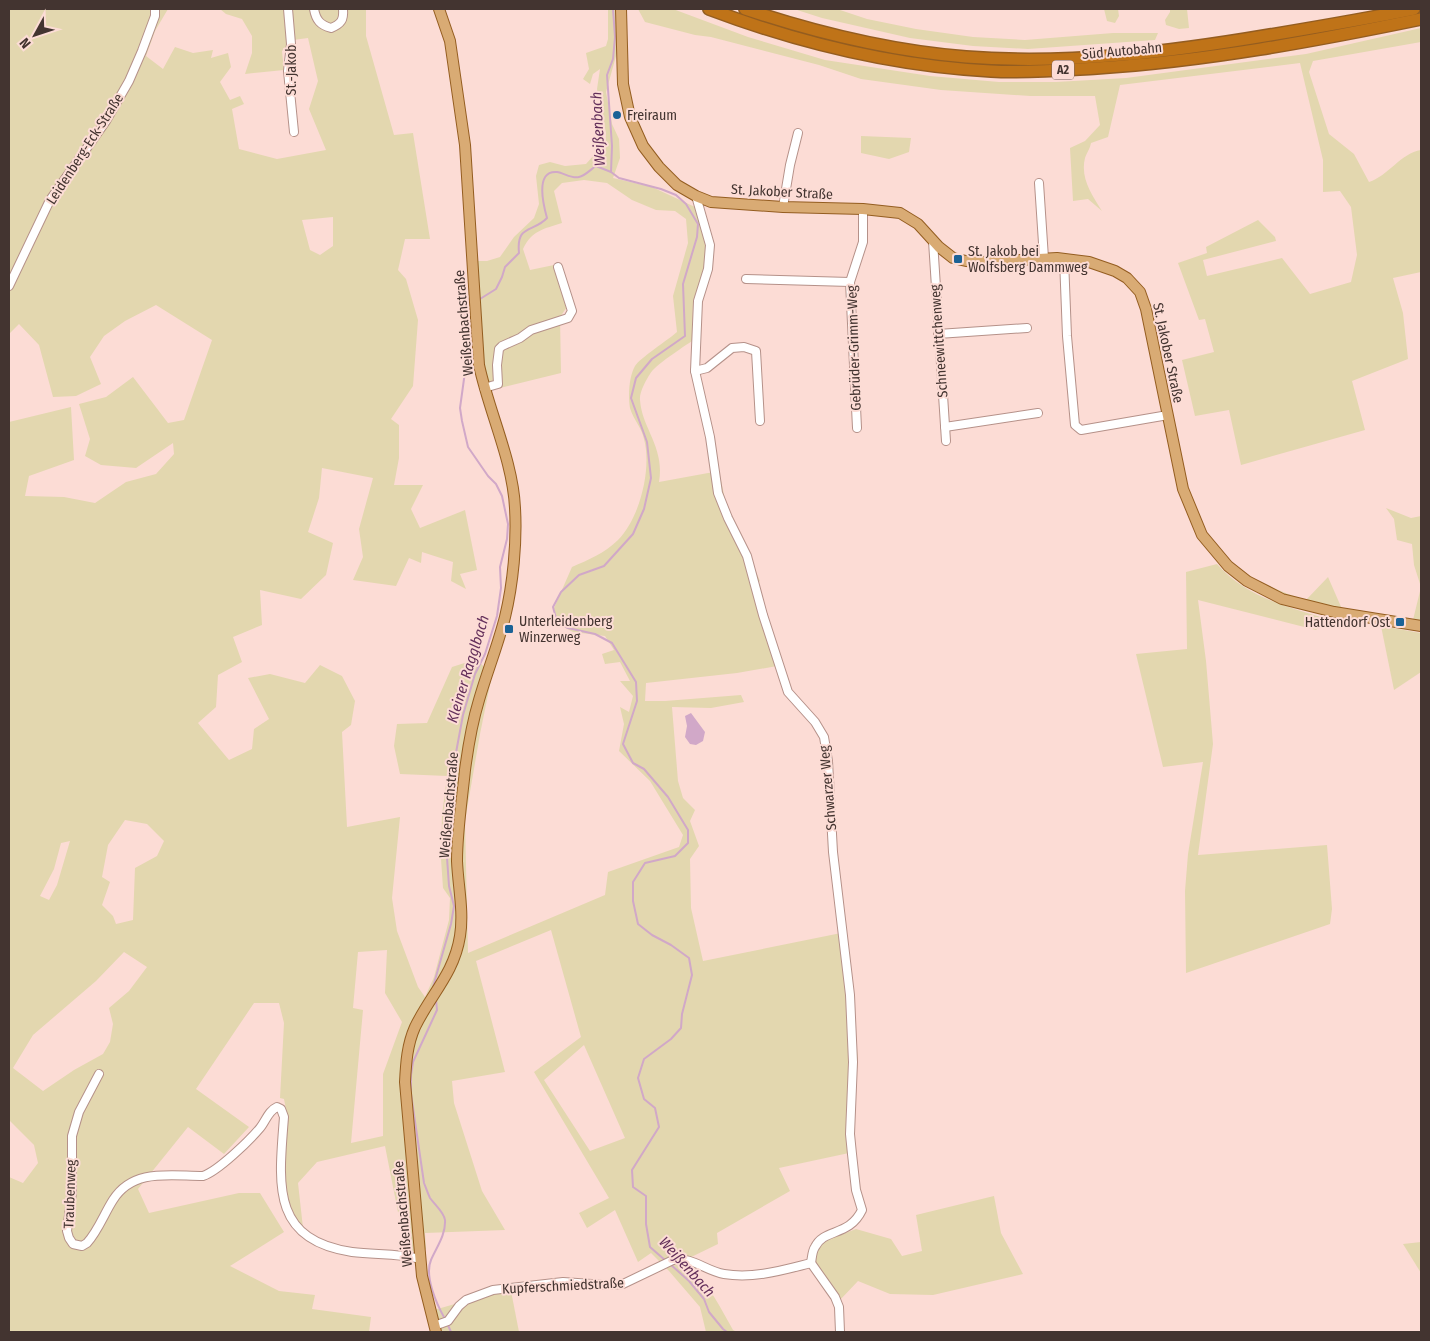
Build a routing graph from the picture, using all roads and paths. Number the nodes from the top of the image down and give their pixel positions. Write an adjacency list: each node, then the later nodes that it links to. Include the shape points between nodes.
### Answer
1 (155, 9): 23 (street, Leidenberg-Eck-Straße, via 129,81 106,121 50,200)
2 (288, 9): 11 (street, St.-Jakob, via 291,44 288,70)
3 (314, 9): 4 (street, via 321,25 331,28 344,17)
4 (343, 9)
5 (439, 9): 27 (main road, Weißenbachstraße, via 450,41 465,145 477,345)
6 (622, 9): 14 (main road, St. Jakober Straße, via 623,84 630,117 643,146 659,167)
7 (709, 9): 10 (highway, Süd Autobahn / A2, via 804,41 853,52 938,67 1044,72 1240,53)
8 (745, 9): 9 (highway, Süd Autobahn / A2, via 807,29 875,45 965,57 1046,60 1189,48)
9 (1414, 9)
10 (1421, 19)
11 (294, 132)
12 (798, 134): 15 (street)
13 (1039, 184): 18 (street)
14 (696, 196): 15 (main road, St. Jakober Straße, via 711,202); 26 (street, Schwarzer Weg, via 710,246 708,269 698,301)
15 (783, 207): 16 (main road, St. Jakober Straße)
16 (863, 209): 17 (main road, St. Jakober Straße, via 900,214 918,224); 22 (street, Gebrüder-Grimm-Weg, via 863,242)
17 (933, 241): 18 (main road, St. Jakober Straße, via 953,258 966,261); 25 (street, Schneewittchenweg)
18 (1044, 258): 19 (main road, St. Jakober Straße)
19 (1064, 259): 29 (main road, St. Jakober Straße, via 1089,262 1115,271 1140,292); 29 (street, St. Jakober Straße, via 1075,425 1081,430)
20 (558, 267): 27 (street, via 572,311 568,318 531,330 502,346 497,365 498,384)
21 (746, 279): 22 (street)
22 (850, 282): 32 (street, Gebrüder-Grimm-Weg)
23 (9, 286)
24 (1027, 328): 25 (street)
25 (938, 334): 31 (street, Schneewittchenweg)
26 (695, 371): 30 (street, via 707,368 738,346 756,351); 37 (street, Schwarzer Weg, via 710,437 718,493 747,556 788,692 824,737 828,761 833,852 850,995 853,1062 850,1134 856,1190 862,1210 845,1229 823,1237 816,1244)
27 (484, 388): 36 (main road, Weißenbachstraße, via 512,485 516,542 505,616 478,701 469,744 457,860 462,915 458,944 445,980 414,1029 407,1054 405,1082)
28 (1038, 413): 31 (street)
29 (1168, 415): 34 (main road, St. Jakober Straße, via 1183,489 1191,511 1202,534 1228,566 1247,581 1282,599)
30 (760, 421)
31 (945, 427): 33 (street, Schneewittchenweg)
32 (857, 428)
33 (946, 441)
34 (1421, 626)
35 (99, 1074): 36 (street, Traubenweg, via 79,1112 72,1136 72,1192 67,1230 73,1244 82,1246 87,1243 114,1198 128,1184 140,1178 209,1174 260,1128 272,1109 277,1107 284,1117 280,1173 282,1196 294,1225 331,1248 369,1254 401,1254)
36 (421, 1259): 38 (main road, Weißenbachstraße, via 425,1291)
37 (812, 1263): 38 (street, Kupferschmiedstraße, via 753,1275 718,1272 681,1258 623,1284 606,1286 563,1282 493,1290 466,1300); 39 (street, via 835,1297 839,1307)
38 (440, 1326)
39 (840, 1332)

